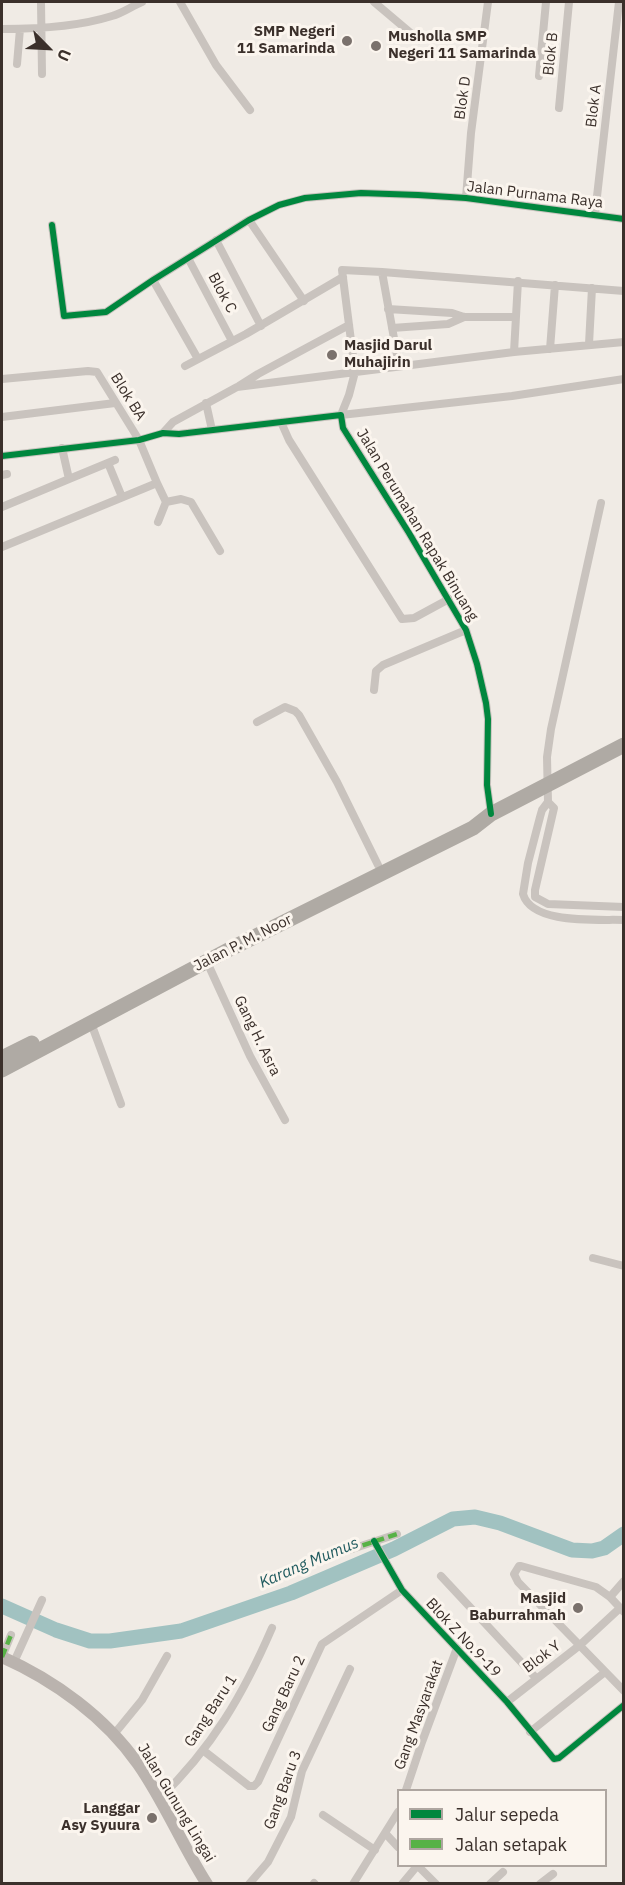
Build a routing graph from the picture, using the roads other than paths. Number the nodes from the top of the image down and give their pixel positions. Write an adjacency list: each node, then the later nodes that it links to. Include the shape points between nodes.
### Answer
1 (41, 2): 9 (street)
2 (142, 2): 9 (street, via 114,15)
3 (180, 2): 18 (street, via 216,65)
4 (374, 2): 13 (street)
5 (488, 2): 19 (street, Blok D)
6 (546, 2): 16 (street)
7 (569, 2): 17 (street, Blok B)
8 (619, 2): 12 (street, Blok A)
9 (42, 28): 11 (street); 15 (street)
10 (2, 29): 11 (street)
11 (20, 29): 14 (street)
12 (620, 39): 20 (street, Blok A)
13 (419, 40)
14 (17, 63)
15 (42, 74)
16 (539, 76)
17 (559, 108)
18 (250, 110)
19 (466, 198): 20 (street, Jalan Purnama Raya); 22 (street, Jalan Purnama Raya, via 362,193 320,196 279,205)
20 (595, 214): 21 (street, Jalan Purnama Raya)
21 (624, 219)
22 (249, 220): 24 (street, Jalan Purnama Raya); 33 (street)
23 (52, 225): 28 (street, Jalan Purnama Raya, via 64,316 106,312)
24 (216, 240): 25 (street, Jalan Purnama Raya); 38 (street)
25 (188, 258): 28 (street, Jalan Purnama Raya); 40 (street, Blok C)
26 (382, 272): 27 (street, via 346,269 342,270); 29 (street); 34 (street)
27 (343, 278): 33 (street); 37 (street)
28 (153, 280): 45 (street)
29 (518, 281): 30 (street); 35 (street)
30 (555, 285): 31 (street); 43 (street)
31 (592, 288): 32 (street); 42 (street)
32 (624, 291)
33 (303, 301): 38 (street)
34 (388, 309): 36 (street, via 452,313); 39 (street)
35 (516, 316): 36 (street); 44 (street)
36 (464, 318): 39 (street, via 448,324)
37 (349, 325): 48 (street); 51 (street)
38 (261, 326): 40 (street)
39 (392, 328): 47 (street)
40 (232, 341): 45 (street)
41 (624, 342): 42 (street)
42 (589, 344): 43 (street)
43 (550, 349): 44 (street)
44 (514, 352): 47 (street)
45 (198, 359): 46 (street)
46 (185, 366)
47 (399, 366): 48 (street)
48 (355, 372): 51 (street); 55 (street)
49 (2, 379): 52 (street, Blok BA, via 93,370)
50 (624, 379): 55 (street)
51 (237, 387): 53 (street)
52 (115, 403): 54 (street); 59 (street, Blok BA)
53 (206, 403): 57 (street); 58 (street)
54 (2, 417)
55 (342, 421): 56 (street); 71 (street, Jalan Perumahan Rapak Binuang)
56 (282, 426): 57 (street); 71 (street, via 402,619 414,618)
57 (212, 430): 58 (street)
58 (163, 432): 59 (street)
59 (142, 447): 60 (street); 63 (street, Blok BA)
60 (63, 452): 61 (street); 62 (street)
61 (2, 456)
62 (69, 479): 64 (street, via 112,462); 67 (street)
63 (157, 483): 64 (street); 65 (street, Blok BA)
64 (122, 497): 69 (street)
65 (166, 502): 68 (street); 70 (street, via 191,502)
66 (602, 502): 76 (street, via 551,729)
67 (2, 507)
68 (158, 522)
69 (2, 547)
70 (220, 551)
71 (449, 599): 72 (street, Jalan Perumahan Rapak Binuang)
72 (466, 630): 73 (street, via 383,665 376,671); 78 (street, Jalan Perumahan Rapak Binuang, via 488,719)
73 (374, 690)
74 (257, 722): 79 (street, via 285,707 299,715)
75 (624, 745): 76 (highway, Jalan P. M. Noor)
76 (549, 783): 77 (street); 78 (highway, Jalan P. M. Noor)
77 (548, 802): 81 (street, via 554,808); 81 (street, via 542,810 524,882 523,894)
78 (488, 816): 79 (highway, Jalan P. M. Noor, via 475,818); 80 (highway, Jalan P. M. Noor, via 473,828)
79 (378, 865): 80 (highway, Jalan P. M. Noor)
80 (361, 878): 84 (highway, Jalan P. M. Noor); 85 (highway, Jalan P. M. Noor)
81 (533, 901): 82 (street); 83 (street, via 547,915)
82 (624, 907)
83 (624, 920)
84 (207, 962): 85 (highway, Jalan P. M. Noor); 89 (street, Gang H. Asra, via 250,1056)
85 (86, 1022): 86 (highway, Jalan P. M. Noor); 87 (highway, Jalan P. M. Noor); 88 (street)
86 (2, 1058)
87 (2, 1070)
88 (121, 1104)
89 (285, 1120)
90 (593, 1258): 91 (street)
91 (624, 1266)
92 (397, 1534): 93 (street)
93 (375, 1543): 94 (street); 97 (street, Blok Z No.9-19)
94 (337, 1554)
95 (441, 1576): 110 (street)
96 (624, 1581): 98 (street)
97 (402, 1590): 104 (street, Blok Z No.9-19); 116 (street, Gang Baru 2, via 322,1644 254,1786)
98 (610, 1597): 100 (street); 103 (street, via 593,1586 521,1566 516,1569 518,1582)
99 (41, 1603): 107 (street)
100 (622, 1610): 103 (street, Blok Y)
101 (272, 1628): 116 (street, Gang Baru 1, via 233,1707)
102 (11, 1635): 106 (street)
103 (580, 1645): 109 (street); 110 (street, Blok Y)
104 (457, 1648): 112 (street, Blok Z No.9-19); 117 (street, Gang Masyarakat)
105 (167, 1656): 115 (street, via 142,1700)
106 (2, 1657): 107 (street, Jalan Gunung Lingai)
107 (14, 1662): 115 (street, Jalan Gunung Lingai, via 84,1707)
108 (350, 1669): 131 (street, Gang Baru 3, via 302,1771 291,1817 268,1862)
109 (605, 1672): 111 (street); 114 (street)
110 (536, 1678): 112 (street, Blok Y)
111 (624, 1691)
112 (507, 1702): 114 (street, Blok Z No.9-19)
113 (624, 1705): 114 (street, Blok Z No.9-19, via 556,1759)
114 (530, 1732)
115 (115, 1733): 118 (street, Jalan Gunung Lingai)
116 (204, 1751): 118 (street, Gang Baru 1)
117 (407, 1789)
118 (159, 1799): 130 (street, Jalan Gunung Lingai)
119 (323, 1815): 123 (street)
120 (397, 1815): 121 (street)
121 (385, 1833): 122 (street); 123 (street)
122 (397, 1845)
123 (375, 1850): 132 (street)
124 (416, 1867): 133 (street)
125 (418, 1867): 129 (street)
126 (432, 1867): 129 (street)
127 (503, 1872): 135 (street)
128 (553, 1874): 136 (street)
129 (428, 1875): 134 (street)
130 (207, 1884)
131 (249, 1884)
132 (353, 1884)
133 (402, 1884)
134 (436, 1884)
135 (490, 1884)
136 (540, 1884)

